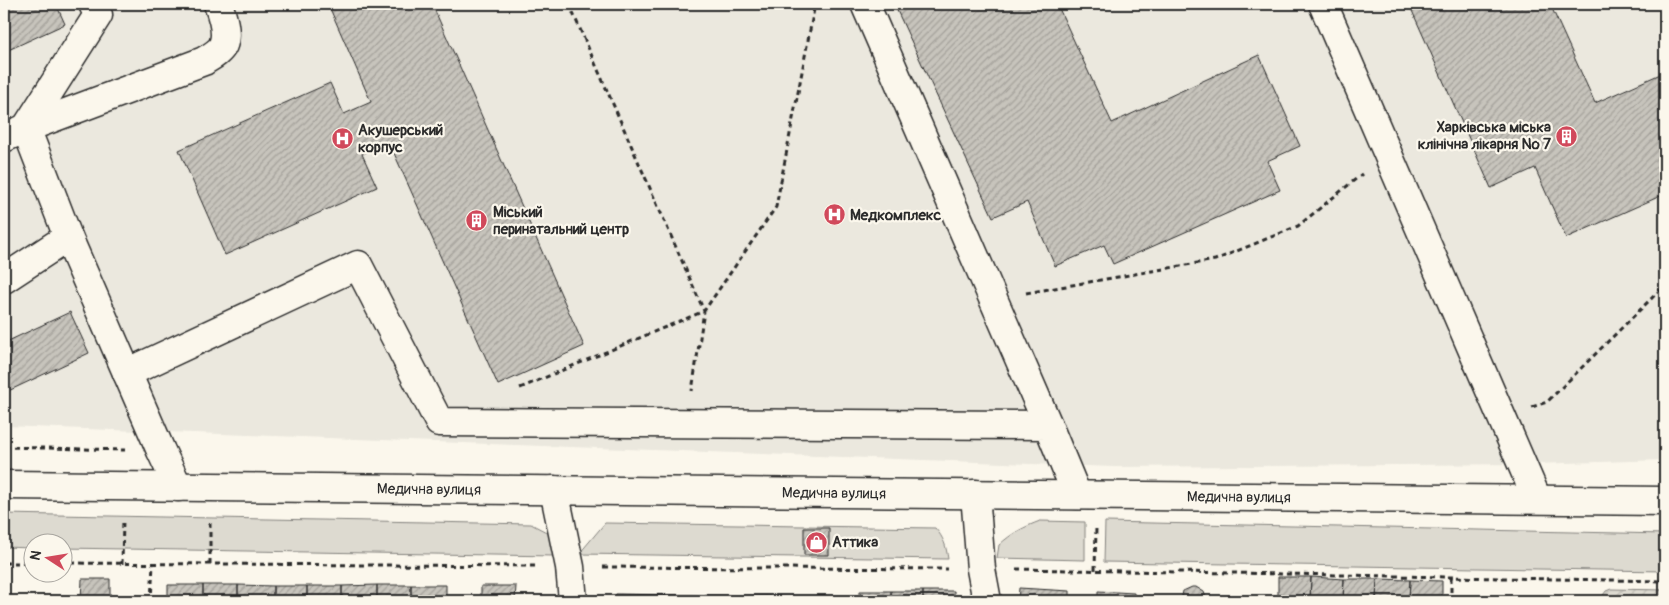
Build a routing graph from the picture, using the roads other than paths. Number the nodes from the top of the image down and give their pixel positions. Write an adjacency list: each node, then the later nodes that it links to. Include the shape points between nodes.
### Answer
1 (93, 4): 5 (street, via 98,15)
2 (218, 4): 5 (street, via 224,25 223,45 204,61)
3 (866, 4): 9 (street)
4 (1323, 4): 15 (street)
5 (15, 133): 6 (street)
6 (68, 237): 7 (street); 8 (street)
7 (4, 279)
8 (127, 373): 9 (street, via 358,265 439,422); 11 (street)
9 (1048, 425): 14 (street)
10 (4, 485): 11 (street, Медична вулиця)
11 (178, 486): 12 (street, Медична вулиця)
12 (554, 490): 13 (street, Медична вулиця); 17 (street)
13 (975, 494): 14 (street, Медична вулиця); 18 (street)
14 (1077, 495): 15 (street, Медична вулиця)
15 (1537, 499): 16 (street, Медична вулиця)
16 (1665, 500)
17 (574, 601)
18 (986, 601)

